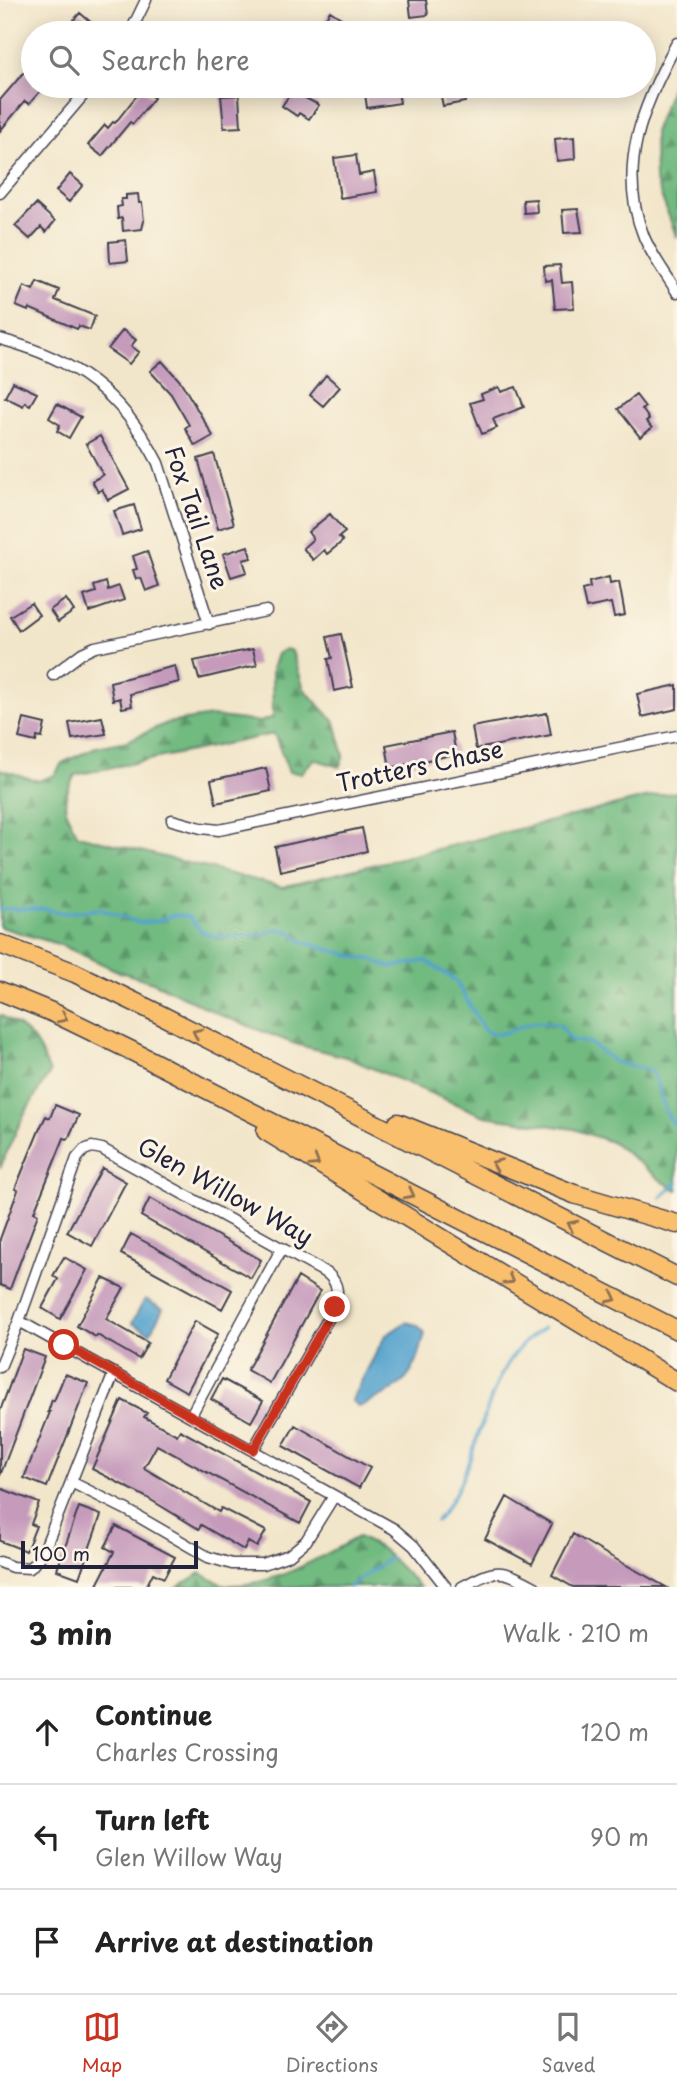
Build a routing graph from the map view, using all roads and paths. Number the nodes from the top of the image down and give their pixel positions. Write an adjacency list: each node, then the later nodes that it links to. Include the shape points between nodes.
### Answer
1 (146, 0): 2 (street)
2 (136, 21)
3 (677, 43): 4 (street)
4 (656, 84)
5 (81, 98): 7 (street)
6 (650, 98): 8 (street, via 635,146 631,192 645,238)
7 (0, 193)
8 (677, 292)
9 (0, 339): 11 (street, Fox Tail Lane, via 44,352 84,374 145,438 159,463)
10 (266, 611): 11 (street)
11 (209, 624): 12 (street, via 95,647)
12 (53, 675)
13 (677, 736): 14 (street, Trotters Chase, via 219,830)
14 (172, 820)
15 (0, 944): 17 (highway, one-way to 15, via 75,973)
16 (0, 991): 18 (highway, one-way to 18)
17 (258, 1064): 19 (highway, one-way to 17, via 530,1178); 21 (highway, one-way to 17)
18 (175, 1073): 23 (highway, one-way to 23); 26 (highway, one-way to 26)
19 (677, 1224)
20 (282, 1248): 22 (street, Glen Willow Way, via 92,1147 77,1157); 27 (street); 28 (street, Glen Willow Way, via 333,1279 337,1299)
21 (677, 1277)
22 (19, 1321): 24 (street); 25 (street)
23 (677, 1330)
24 (0, 1367)
25 (114, 1373): 27 (street); 29 (street)
26 (677, 1382)
27 (191, 1415): 28 (street)
28 (253, 1450): 30 (street)
29 (71, 1482): 30 (street, via 208,1557 232,1564 263,1563 289,1555 306,1541); 31 (street, via 37,1562 22,1569)
30 (334, 1496): 32 (street, via 394,1529 431,1565)
31 (0, 1562)
32 (446, 1587)
33 (462, 1587): 34 (street, via 486,1574 501,1572)
34 (535, 1587)

